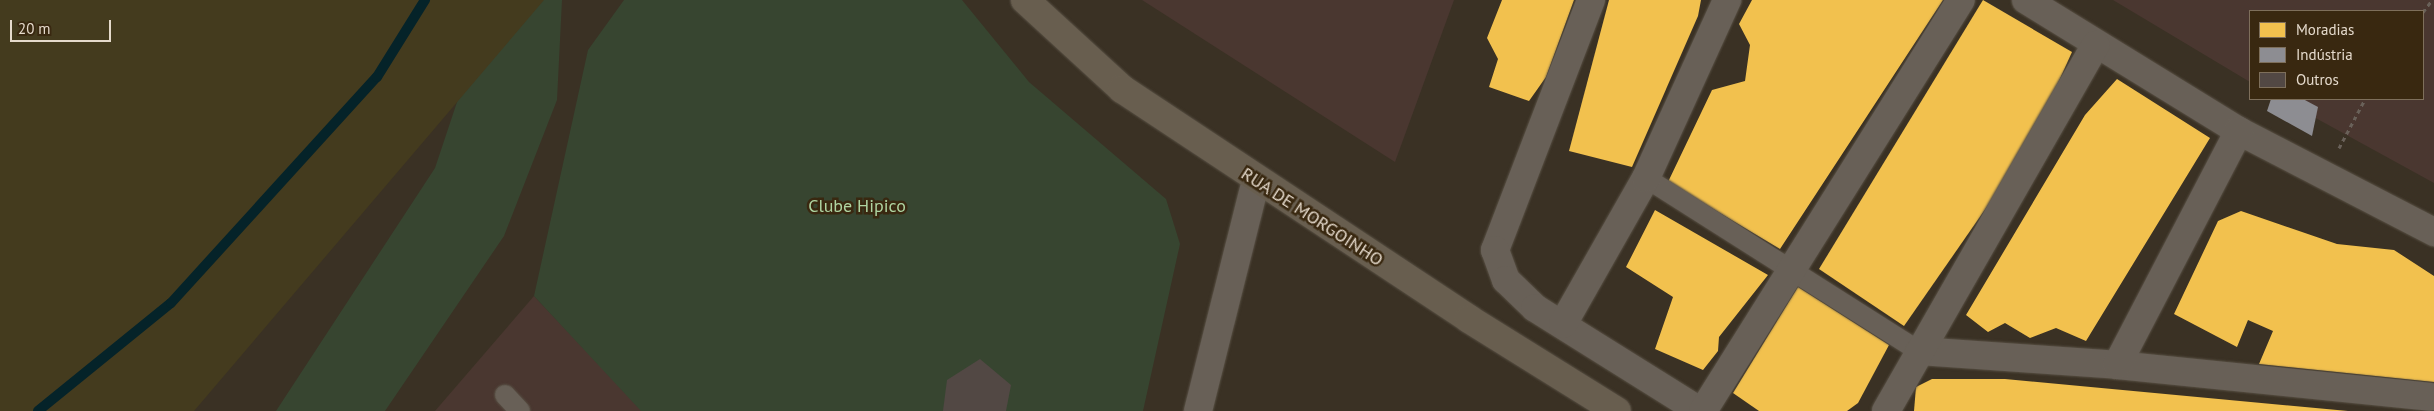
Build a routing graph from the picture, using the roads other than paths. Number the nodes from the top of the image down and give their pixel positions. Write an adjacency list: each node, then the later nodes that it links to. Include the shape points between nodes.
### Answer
1 (1024, 0): 9 (main road, RUA DE MORGOINHO, via 1122,90)
2 (1591, 0): 12 (street, via 1495,250 1506,280 1535,308)
3 (1727, 0): 8 (street)
4 (1961, 0): 11 (street)
5 (2026, 0): 6 (street)
6 (2096, 44): 7 (street); 13 (street)
7 (2239, 131): 10 (street); 14 (street)
8 (1646, 178): 11 (lane); 12 (street)
9 (1256, 180): 18 (street); 19 (main road, RUA DE MORGOINHO)
10 (2434, 232)
11 (1794, 270): 13 (lane); 20 (street)
12 (1564, 324): 20 (street)
13 (1918, 351): 14 (street); 21 (street)
14 (2117, 365): 16 (street)
15 (505, 395): 17 (lane)
16 (2432, 397)
17 (520, 411)
18 (1198, 411)
19 (1617, 411)
20 (1701, 411)
21 (1886, 411)

